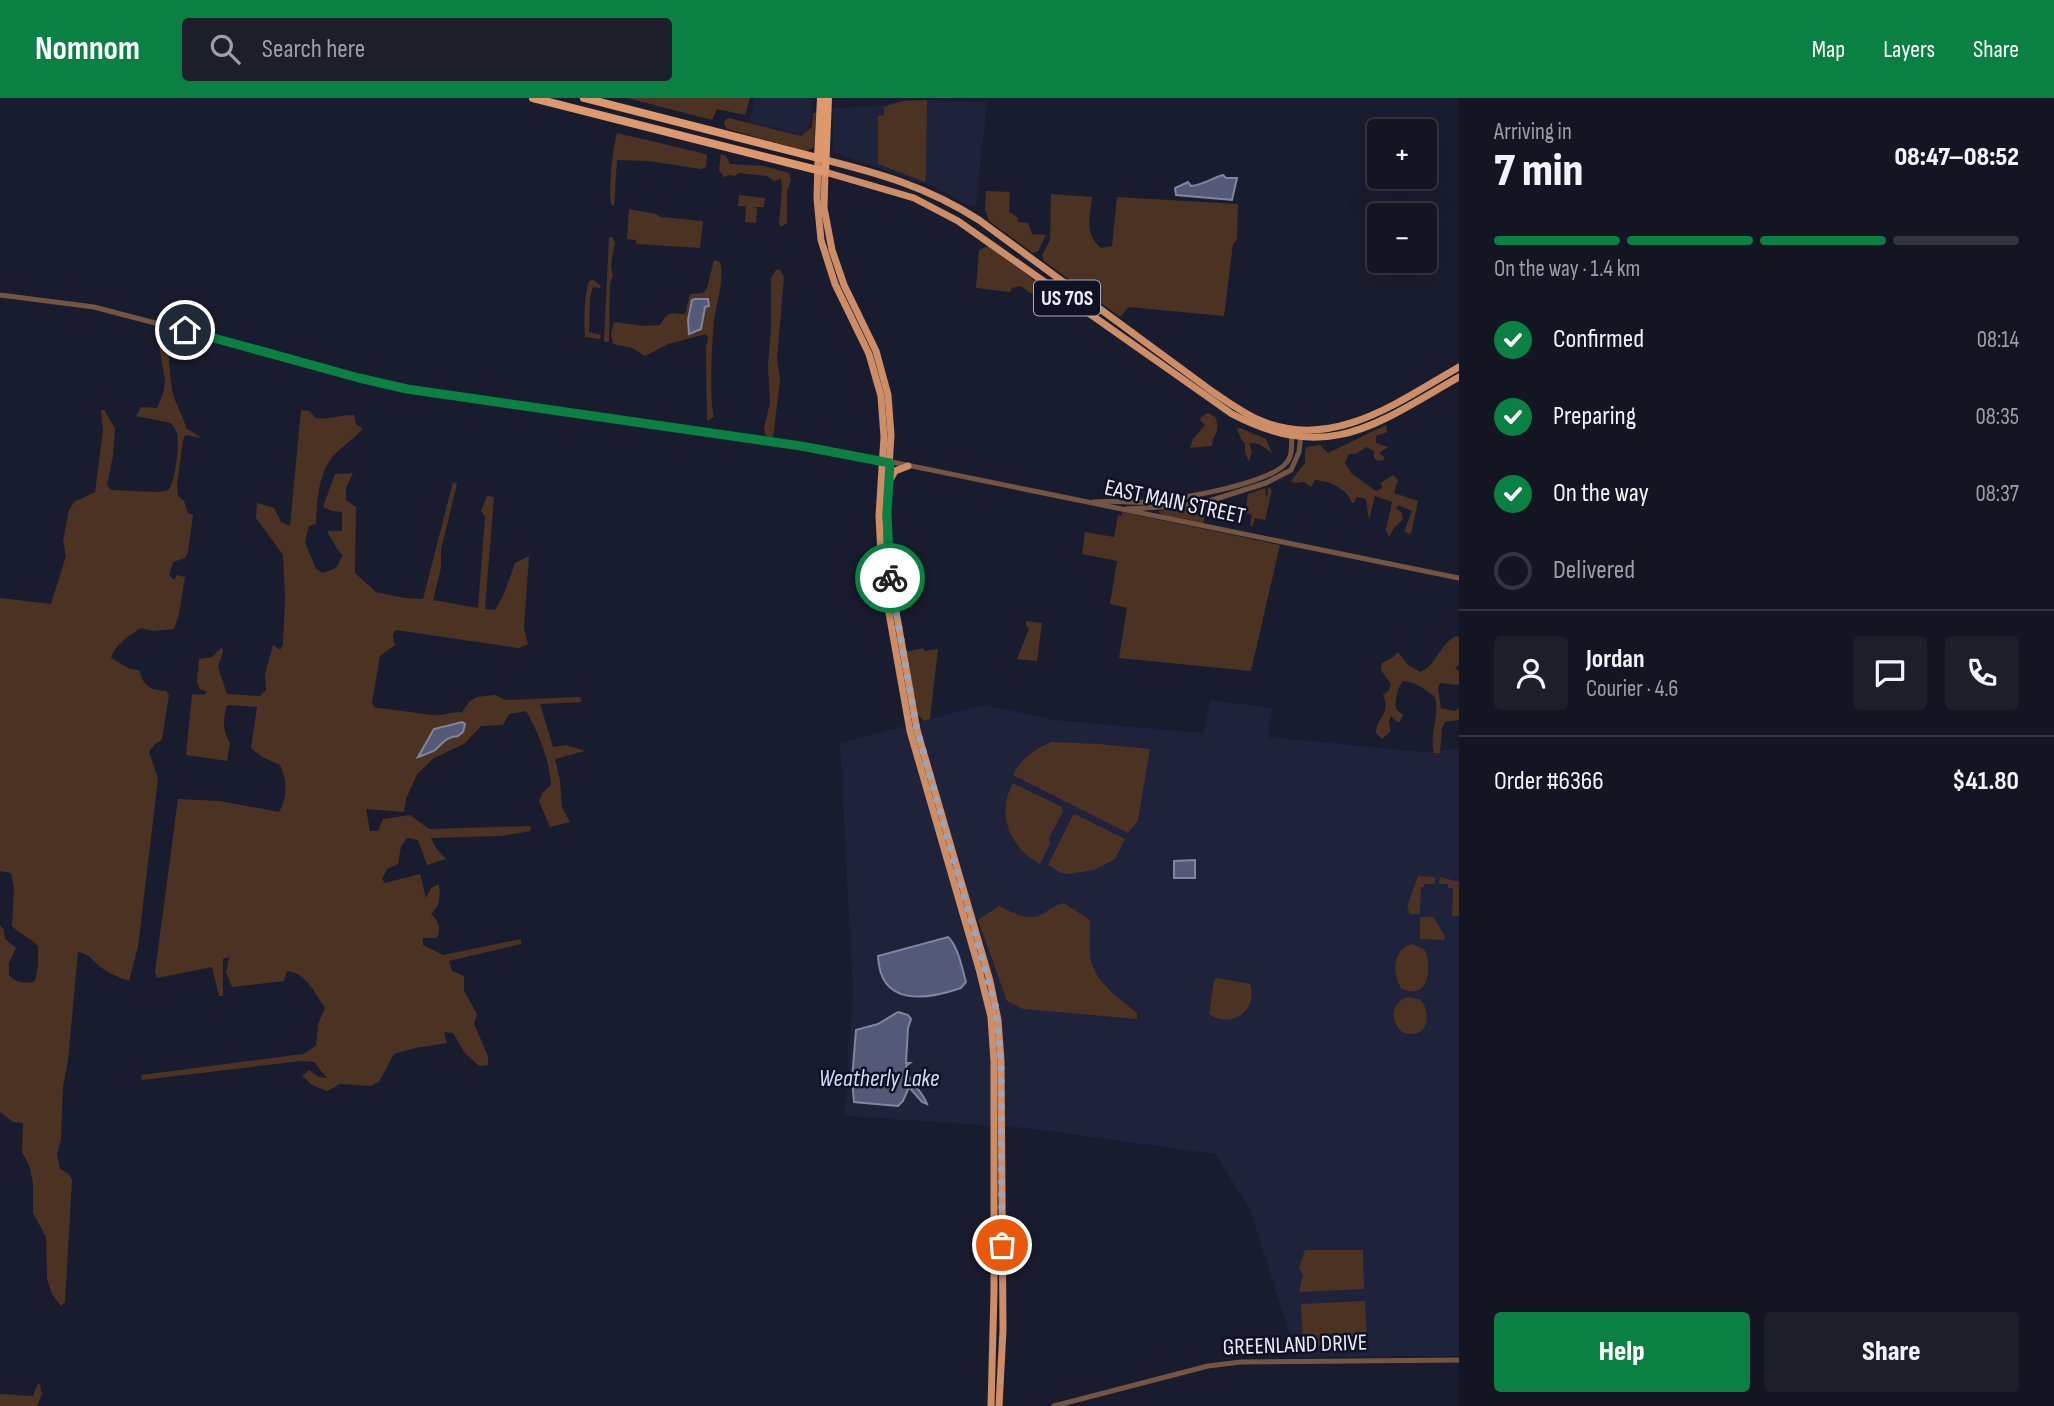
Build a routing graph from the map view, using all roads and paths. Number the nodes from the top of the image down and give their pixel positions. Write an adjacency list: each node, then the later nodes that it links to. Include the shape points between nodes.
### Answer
1 (533, 98): 6 (highway, US 70S)
2 (584, 98): 5 (highway, US 70S)
3 (821, 98): 9 (highway)
4 (828, 98): 9 (highway)
5 (622, 108): 6 (highway); 7 (highway, US 70S)
6 (619, 120): 8 (highway, US 70S)
7 (719, 132): 8 (highway); 9 (highway, US 70S)
8 (716, 145): 10 (highway, US 70S)
9 (822, 158): 10 (highway); 14 (main road, US 70S, via 895,178 952,202 1213,392)
10 (821, 171): 14 (main road, US 70S, via 914,198 958,221 1232,414 1263,429); 16 (main road, via 832,250 883,373 891,421)
11 (0, 295): 16 (street, EAST MAIN STREET, via 94,307 407,389)
12 (1459, 367): 15 (main road, US 70S, via 1368,419)
13 (1459, 377): 15 (main road, US 70S, via 1368,427 1344,434)
14 (1292, 433): 15 (main road, US 70S); 20 (street, via 1289,460 1273,472 1206,494)
15 (1301, 434): 20 (street, via 1296,462 1284,475 1209,501)
16 (886, 462): 17 (street, EAST MAIN STREET); 18 (main road); 25 (main road, via 879,516 882,574 910,732 991,1017)
17 (908, 466): 18 (main road, via 895,471); 19 (street, EAST MAIN STREET)
18 (889, 481): 26 (main road, via 889,572 917,730 998,1020 1003,1317)
19 (1093, 502): 20 (street); 21 (street, EAST MAIN STREET)
20 (1143, 505): 21 (street); 22 (street)
21 (1121, 509): 22 (street, EAST MAIN STREET)
22 (1160, 517): 23 (street, EAST MAIN STREET)
23 (1459, 578)
24 (1459, 1360): 27 (street, GREENLAND DRIVE, via 1241,1362 1208,1366)
25 (991, 1406)
26 (999, 1406)
27 (1054, 1406)

